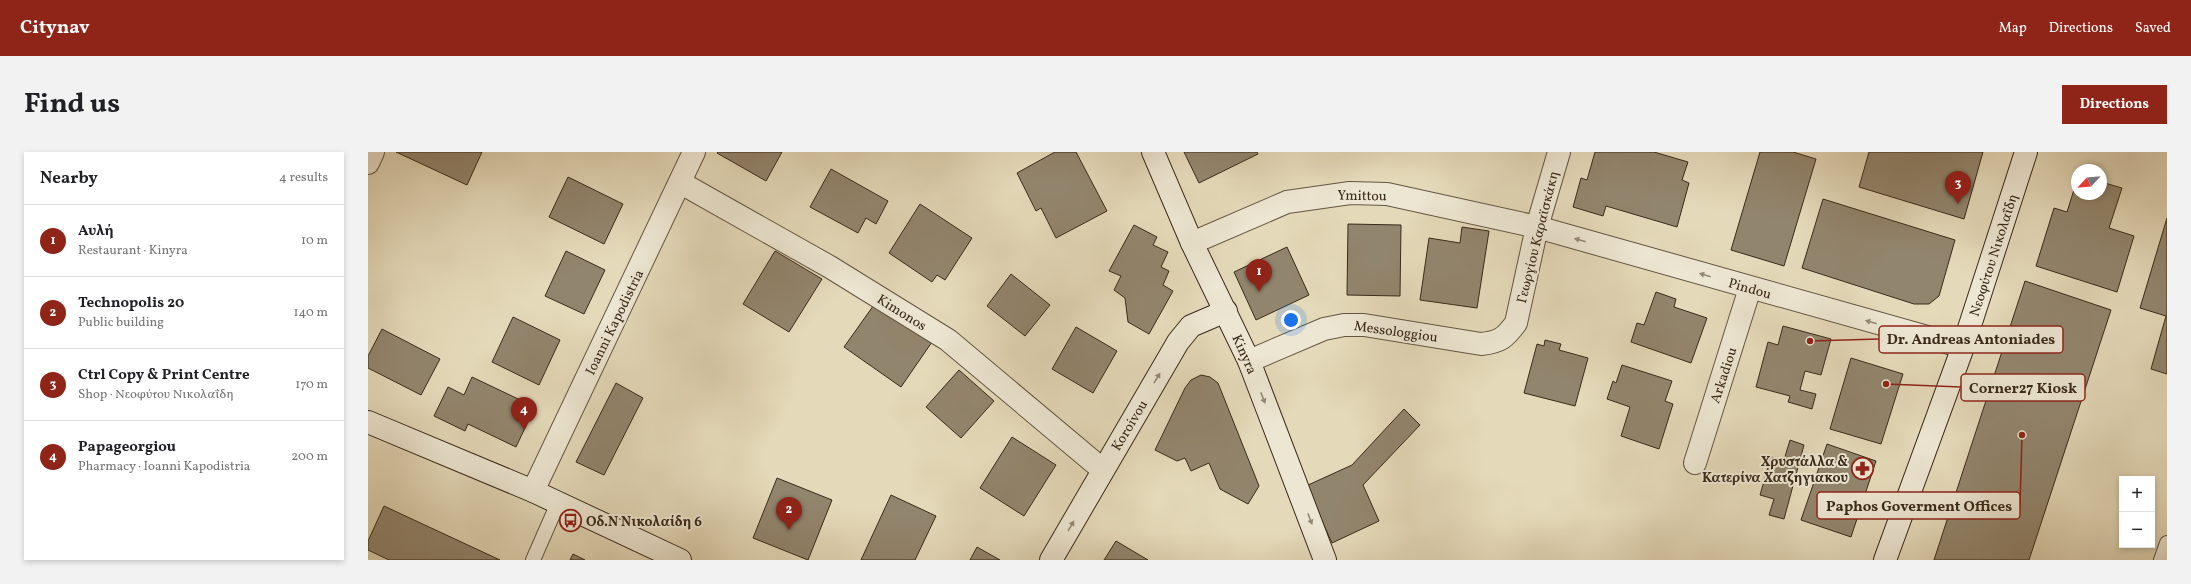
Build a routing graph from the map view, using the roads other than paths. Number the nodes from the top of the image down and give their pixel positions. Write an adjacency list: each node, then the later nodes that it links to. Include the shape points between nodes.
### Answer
1 (373, 152): 6 (street)
2 (694, 152): 7 (street, Ioanni Kapodistria)
3 (1153, 152): 9 (street, Kinyra)
4 (1559, 152): 8 (street, Γεωργίου Καραϊσκάκη)
5 (2026, 152): 13 (street, Νεοφύτου Νικολαΐδη)
6 (368, 163)
7 (681, 184): 17 (street, Kimonos, via 830,267 948,340); 18 (street, Ioanni Kapodistria)
8 (1537, 227): 9 (street, Ymittou, via 1387,194 1350,193 1287,202); 10 (street, Pindou, one-way to 8); 12 (street, Γεωργίου Καραϊσκάκη)
9 (1192, 243): 11 (street, Kinyra)
10 (1750, 288): 13 (street, Pindou, one-way to 10); 16 (street, Arkadiou)
11 (1226, 311): 14 (street, Kinyra); 17 (street, Koroivou, one-way to 11, via 1178,342 1191,326)
12 (1516, 323): 14 (street, Messologgiou, via 1508,334 1497,342 1481,344 1378,327 1344,325 1324,329)
13 (1962, 347): 25 (street, Νεοφύτου Νικολαΐδη)
14 (1249, 361): 24 (street, Kinyra, one-way to 24)
15 (368, 422): 18 (street)
16 (1695, 463)
17 (1103, 470): 23 (street, Koroivou, one-way to 17)
18 (533, 491): 19 (street)
19 (558, 503): 21 (lane); 22 (street)
20 (2167, 542): 26 (lane)
21 (533, 560)
22 (680, 560)
23 (1051, 560)
24 (1325, 560)
25 (1885, 560)
26 (2161, 560)

